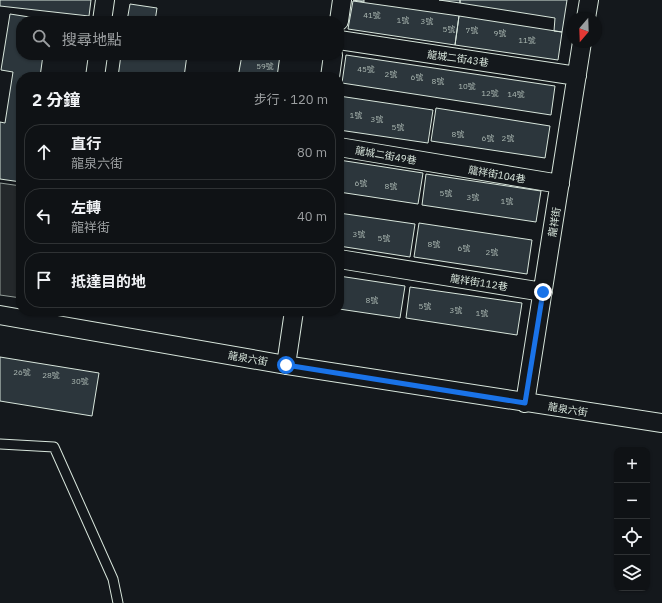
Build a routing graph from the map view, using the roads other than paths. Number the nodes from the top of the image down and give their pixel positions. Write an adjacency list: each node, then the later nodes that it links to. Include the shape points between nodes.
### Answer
1 (105, 0): 5 (street)
2 (342, 0): 6 (street)
3 (589, 0): 4 (street)
4 (587, 12)
5 (103, 16)
6 (340, 16)
7 (344, 41): 13 (street, 龍城二街43巷)
8 (581, 48): 13 (street, 龍祥街)
9 (97, 60): 11 (street)
10 (332, 60): 12 (street)
11 (96, 72)
12 (331, 72)
13 (576, 76): 16 (street, 龍祥街)
14 (344, 148): 15 (street, 龍城二街49巷)
15 (434, 163): 16 (street, 龍祥街104巷)
16 (560, 184): 18 (street, 龍祥街)
17 (344, 260): 18 (street, 龍祥街112巷)
18 (543, 292): 25 (street, 龍祥街)
19 (0, 315): 20 (street, 龍泉六街)
20 (16, 316)
21 (26, 316): 23 (street, 龍泉六街)
22 (293, 316): 24 (street)
23 (53, 317): 24 (street, 龍泉六街)
24 (286, 365): 25 (street, 龍泉六街)
25 (525, 403): 26 (street, 龍泉六街)
26 (662, 424)
27 (0, 444): 28 (lane, via 54,447 113,579)
28 (118, 603)

